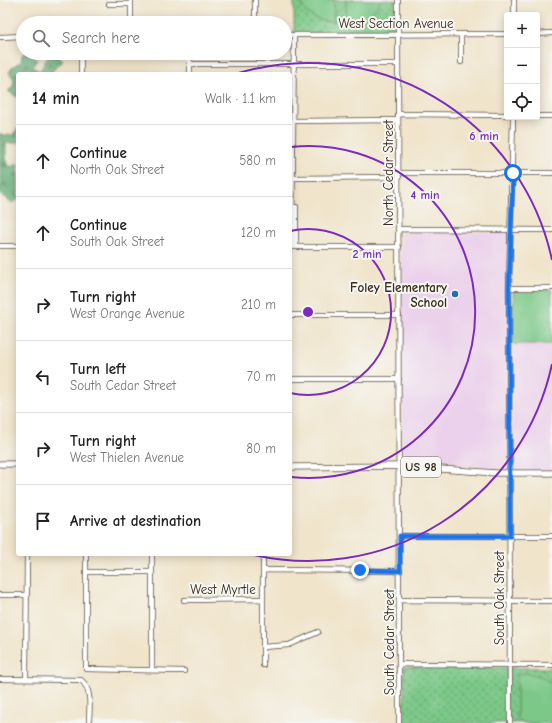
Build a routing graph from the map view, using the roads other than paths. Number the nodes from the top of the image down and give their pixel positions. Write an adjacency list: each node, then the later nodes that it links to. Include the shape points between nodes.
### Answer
1 (255, 0): 8 (street)
2 (398, 0): 9 (street, North Cedar Street)
3 (514, 0): 6 (street)
4 (132, 2): 5 (street); 7 (street)
5 (109, 4)
6 (514, 12)
7 (131, 16)
8 (255, 16)
9 (398, 34): 10 (street, West Section Avenue); 14 (street, West Section Avenue); 22 (street, North Cedar Street)
10 (461, 34): 11 (street, West Section Avenue); 19 (street)
11 (504, 34)
12 (540, 34): 13 (street)
13 (552, 34)
14 (294, 35): 21 (street)
15 (16, 36): 16 (street)
16 (0, 37)
17 (81, 60): 23 (street)
18 (190, 60): 20 (street)
19 (461, 62)
20 (190, 64): 21 (street); 24 (street)
21 (293, 64): 22 (street); 31 (street)
22 (398, 64): 25 (street, North Cedar Street)
23 (81, 72)
24 (190, 72)
25 (398, 114): 26 (street); 29 (street, North Cedar Street)
26 (504, 115)
27 (540, 116): 28 (street)
28 (552, 116)
29 (398, 120): 31 (street); 34 (street, North Cedar Street)
30 (513, 120): 32 (street, South Oak Street)
31 (292, 121): 35 (street)
32 (513, 173): 33 (street); 34 (street); 37 (street, South Oak Street)
33 (552, 173)
34 (398, 175): 35 (street); 36 (street, North Cedar Street)
35 (293, 178): 41 (street)
36 (399, 229): 37 (street); 42 (street, North Cedar Street)
37 (511, 230): 38 (street); 43 (street, South Oak Street)
38 (552, 230)
39 (0, 246): 40 (street)
40 (16, 246)
41 (293, 247): 42 (street)
42 (399, 247): 46 (street, North Cedar Street)
43 (509, 288): 44 (street); 53 (street, South Oak Street)
44 (552, 288)
45 (292, 315): 46 (street)
46 (399, 315): 48 (street, North Cedar Street)
47 (292, 379): 48 (street)
48 (399, 379): 51 (street, North Cedar Street)
49 (0, 464): 50 (main road)
50 (16, 464)
51 (399, 466): 52 (main road, US 98); 53 (main road, US 98); 55 (street, South Cedar Street)
52 (292, 467)
53 (510, 473): 54 (main road, US 98); 56 (street, South Oak Street)
54 (552, 473)
55 (400, 536): 56 (street); 63 (street, South Cedar Street)
56 (510, 536): 57 (street); 71 (street, South Oak Street)
57 (552, 536)
58 (27, 556): 67 (street)
59 (86, 556): 64 (street)
60 (152, 556): 65 (street)
61 (263, 556): 62 (street)
62 (263, 570): 63 (street); 68 (street)
63 (400, 571): 70 (street, South Cedar Street)
64 (86, 572): 65 (street); 79 (street, via 86,669)
65 (152, 572): 79 (street)
66 (0, 595): 67 (street)
67 (27, 595): 82 (street)
68 (263, 599): 69 (street, West Myrtle); 74 (street)
69 (184, 600)
70 (400, 600): 71 (street); 75 (street, South Cedar Street)
71 (510, 601): 72 (street); 76 (street, South Oak Street)
72 (552, 601)
73 (318, 632): 74 (street, via 289,645)
74 (263, 647): 78 (street)
75 (400, 664): 76 (street); 84 (street, South Cedar Street)
76 (510, 664): 77 (street); 85 (street, South Oak Street)
77 (552, 664)
78 (263, 665)
79 (152, 670): 80 (street)
80 (184, 671)
81 (0, 679): 82 (street)
82 (26, 679): 83 (street, via 81,680 88,688)
83 (89, 723)
84 (400, 723)
85 (510, 723)

